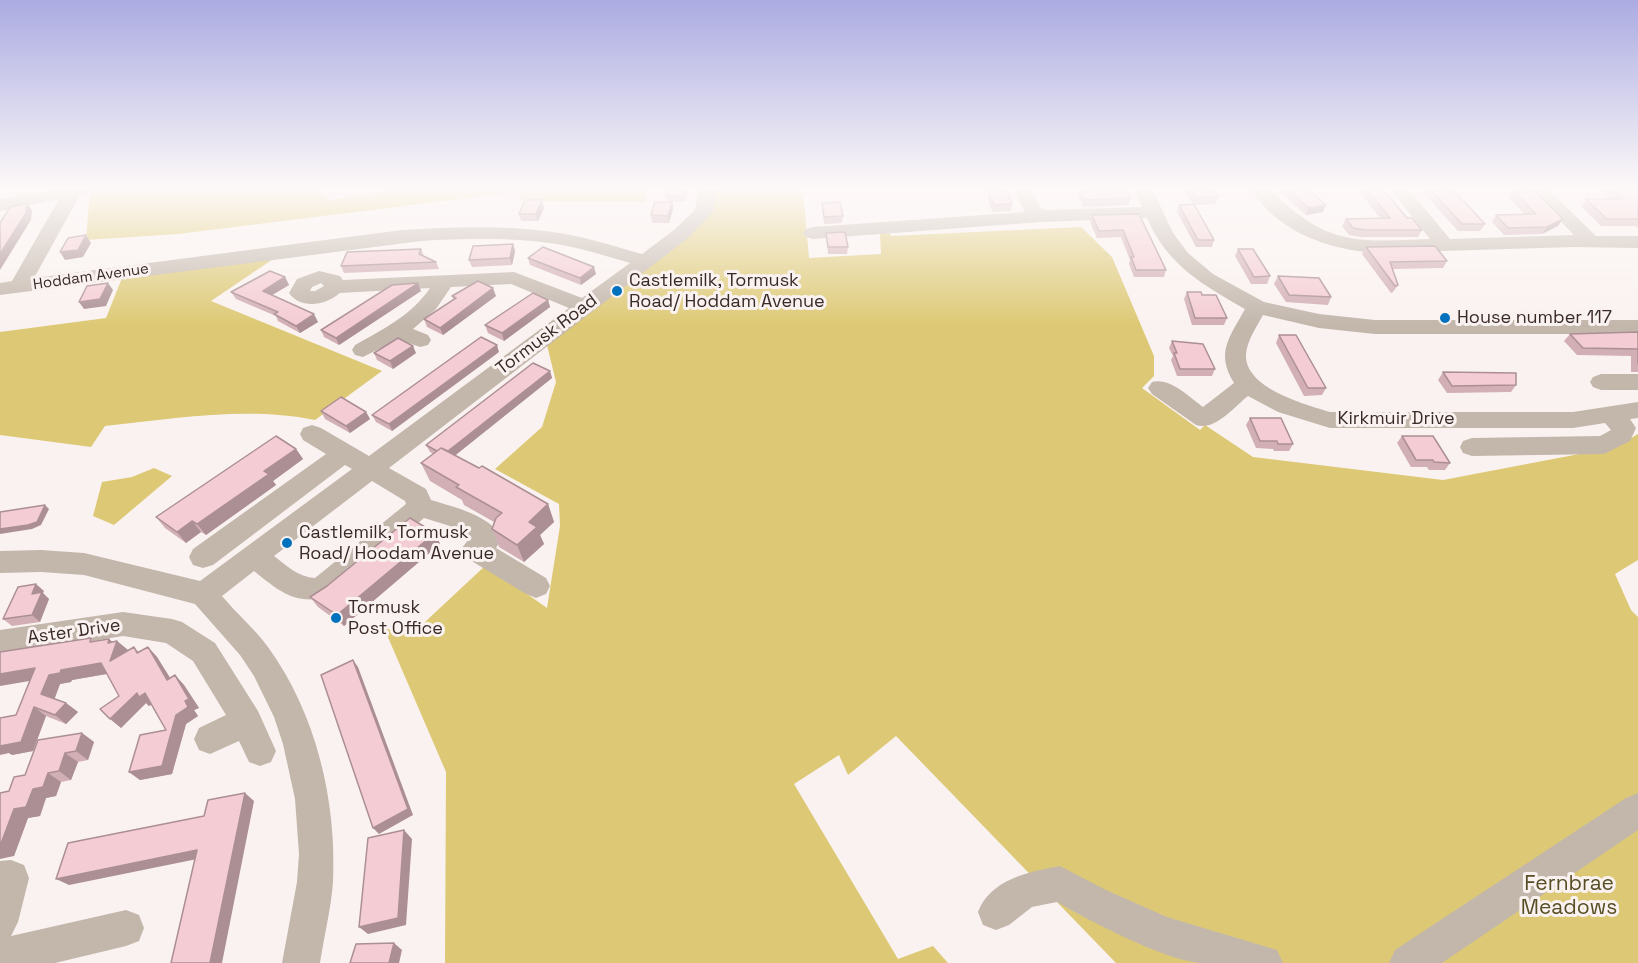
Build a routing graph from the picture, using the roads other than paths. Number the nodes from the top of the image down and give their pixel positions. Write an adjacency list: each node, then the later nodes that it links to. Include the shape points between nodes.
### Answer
1 (50, 235): 14 (street)
2 (422, 235): 14 (street, Hoddam Avenue)
3 (524, 235): 12 (street, Hoddam Avenue, via 556,238)
4 (680, 235): 12 (street, Tormusk Road)
5 (1165, 235): 18 (street, via 1180,256 1206,278)
6 (1313, 235): 11 (street, via 1346,246)
7 (1437, 235): 11 (street)
8 (1585, 235): 9 (street)
9 (1591, 241): 10 (street); 11 (street)
10 (1638, 242)
11 (1445, 245)
12 (646, 261): 17 (street, Tormusk Road)
13 (444, 282): 15 (street); 17 (street, via 514,278); 20 (street, via 426,309)
14 (20, 286): 16 (street, Hoddam Avenue)
15 (334, 287)
16 (0, 289)
17 (584, 307): 32 (street, Tormusk Road)
18 (1257, 307): 19 (street, via 1319,321 1375,327); 25 (street, via 1235,353 1237,370)
19 (1638, 327)
20 (397, 330): 21 (street); 22 (street)
21 (420, 340)
22 (363, 350)
23 (1601, 382): 24 (street)
24 (1638, 382)
25 (1246, 385): 26 (street, via 1204,419); 28 (street, Kirkmuir Drive, via 1295,409 1330,420 1573,420)
26 (1160, 388)
27 (1638, 410): 28 (street, Kirkmuir Drive)
28 (1610, 414): 30 (street, via 1624,428 1621,435 1604,445)
29 (312, 434): 31 (street)
30 (1472, 447)
31 (344, 453): 32 (street); 34 (street)
32 (370, 469): 33 (street, via 417,496); 35 (street, Tormusk Road)
33 (419, 506): 35 (street, via 314,591 301,589); 37 (street, via 459,519 489,538 475,549)
34 (203, 557)
35 (256, 557): 38 (street, Tormusk Road)
36 (0, 562): 38 (street, via 64,562 110,568)
37 (536, 586)
38 (204, 594): 50 (street, via 213,609 240,633 264,667 279,694 302,757 315,810 315,883)
39 (0, 643): 40 (street, Aster Drive, via 123,624 172,631 204,652)
40 (247, 721): 41 (street); 42 (street, Aster Drive)
41 (210, 740)
42 (260, 752)
43 (1638, 810): 52 (street)
44 (0, 879): 46 (street, via 10,878)
45 (996, 912): 51 (street, via 1024,891 1060,884 1165,935)
46 (0, 922)
47 (126, 928): 48 (street)
48 (38, 955): 49 (street)
49 (0, 957)
50 (301, 963)
51 (1264, 963)
52 (1408, 963)

